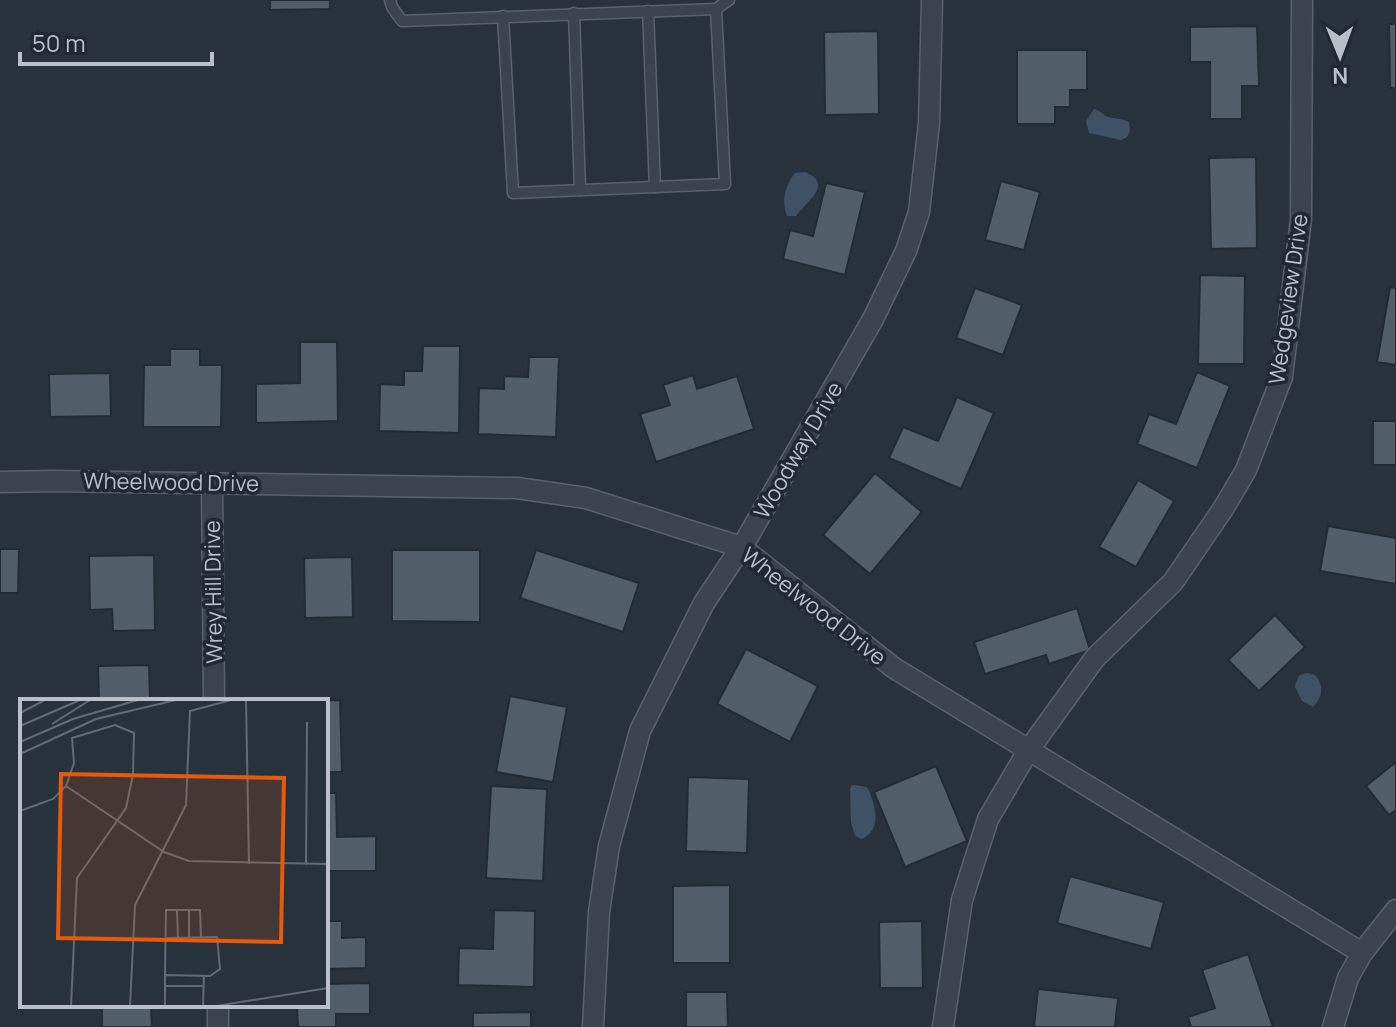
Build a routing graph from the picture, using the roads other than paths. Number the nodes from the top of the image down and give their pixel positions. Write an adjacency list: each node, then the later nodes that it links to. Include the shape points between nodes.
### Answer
1 (390, 0): 8 (lane, via 402,21)
2 (729, 0): 5 (lane)
3 (932, 0): 13 (street, Woodway Drive, via 929,123 919,212 906,251 873,319)
4 (1302, 0): 15 (street, Wedgeview Drive, via 1301,219 1282,377 1246,470 1190,557 1173,582 1095,658)
5 (716, 9): 6 (lane); 9 (lane, via 725,184)
6 (648, 11): 7 (lane); 9 (lane)
7 (574, 13): 8 (lane); 10 (lane)
8 (503, 16): 10 (lane, via 513,193)
9 (655, 187): 10 (lane)
10 (580, 190)
11 (0, 482): 12 (street, Wheelwood Drive)
12 (212, 483): 13 (street, Wheelwood Drive, via 517,488 586,498); 14 (street, Wrey Hill Drive)
13 (741, 547): 15 (street, Wheelwood Drive, via 894,668); 18 (street, Woodway Drive, via 704,603 640,731 609,846 599,912)
14 (214, 699)
15 (1028, 751): 17 (street, Wheelwood Drive); 19 (street, Wedgeview Drive, via 988,819 962,900)
16 (1396, 910): 17 (street)
17 (1362, 953): 20 (street)
18 (593, 1027)
19 (943, 1027)
20 (1333, 1027)

